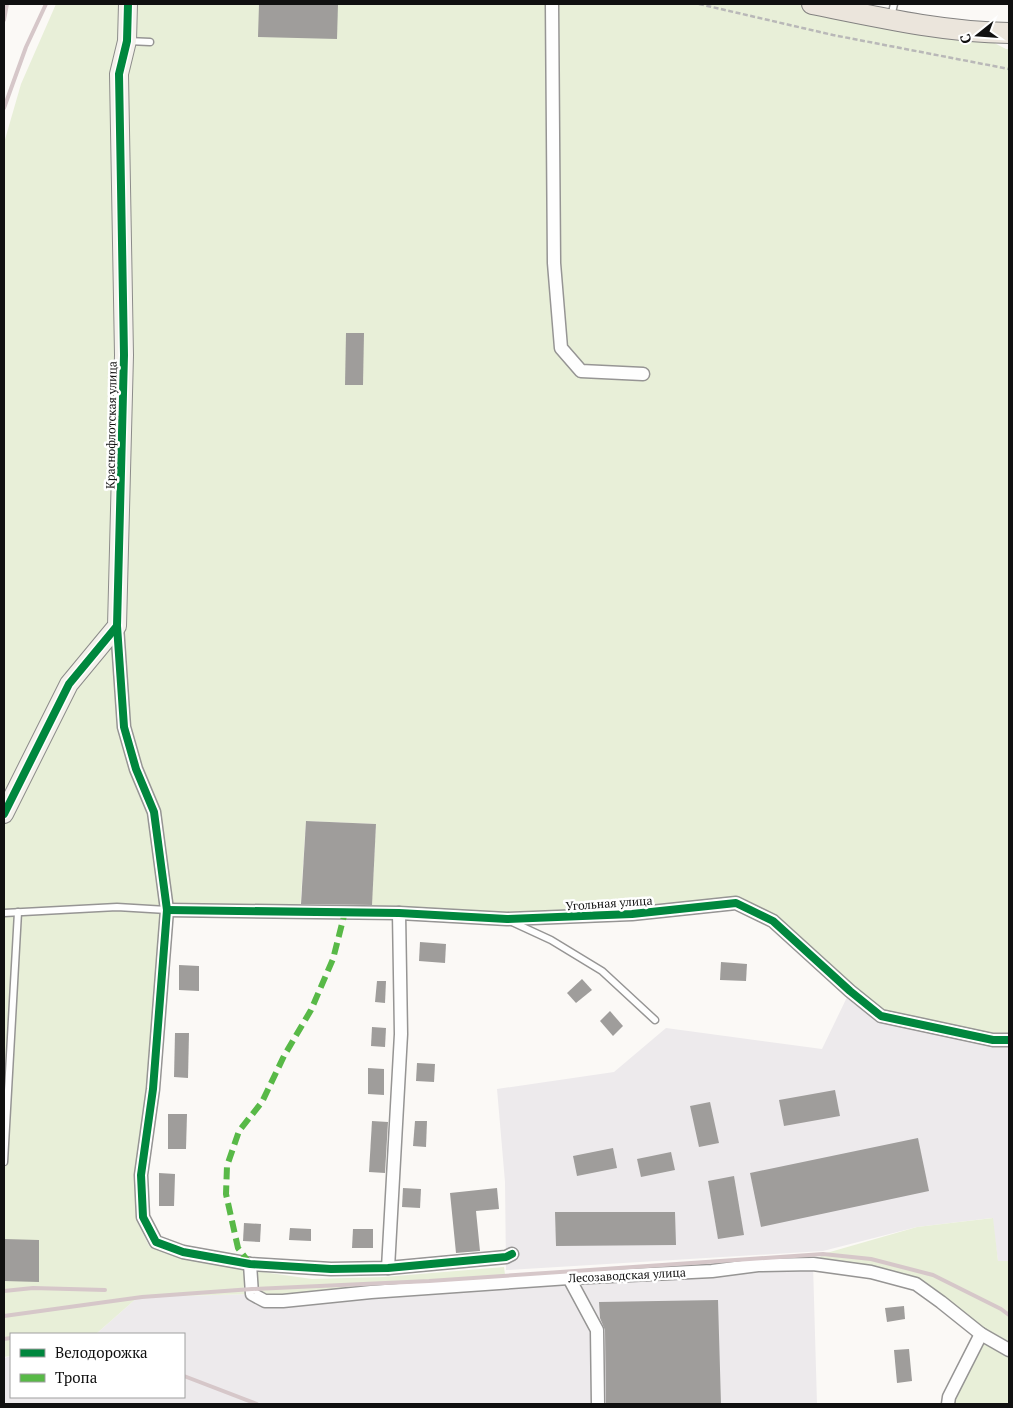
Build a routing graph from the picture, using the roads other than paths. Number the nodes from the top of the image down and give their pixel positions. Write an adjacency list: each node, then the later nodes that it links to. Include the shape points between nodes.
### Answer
1 (128, 4): 6 (street, Краснофлотская улица)
2 (552, 4): 8 (street, via 554,263 561,348 581,372)
3 (812, 4): 4 (main road)
4 (892, 12): 5 (main road, via 971,31)
5 (1009, 33)
6 (127, 41): 7 (lane); 9 (street, Краснофлотская улица, via 119,74 124,355)
7 (150, 42)
8 (643, 374)
9 (117, 626): 10 (street, via 69,684); 11 (street, via 124,728 154,812)
10 (4, 814)
11 (167, 910): 12 (lane, via 117,908); 14 (street, Угольная улица); 20 (street, via 153,1089 141,1175 143,1217 156,1242 183,1252)
12 (18, 912): 13 (lane); 18 (lane)
13 (4, 913)
14 (398, 913): 15 (street, Угольная улица); 21 (street, via 400,1034)
15 (506, 919): 16 (lane, via 551,940 602,971); 17 (street, Угольная улица, via 632,914 736,903 773,921 881,1016 993,1040)
16 (655, 1020)
17 (1009, 1040)
18 (4, 1162)
19 (512, 1254): 21 (street)
20 (250, 1264): 21 (street, via 331,1269); 22 (street, Лесозаводская улица, via 252,1294 265,1301)
21 (388, 1268)
22 (569, 1278): 23 (street, Лесозаводская улица, via 813,1264 871,1272 916,1284); 25 (street, via 597,1330)
23 (981, 1334): 24 (street, Лесозаводская улица); 26 (street)
24 (1009, 1350)
25 (598, 1404)
26 (948, 1404)

